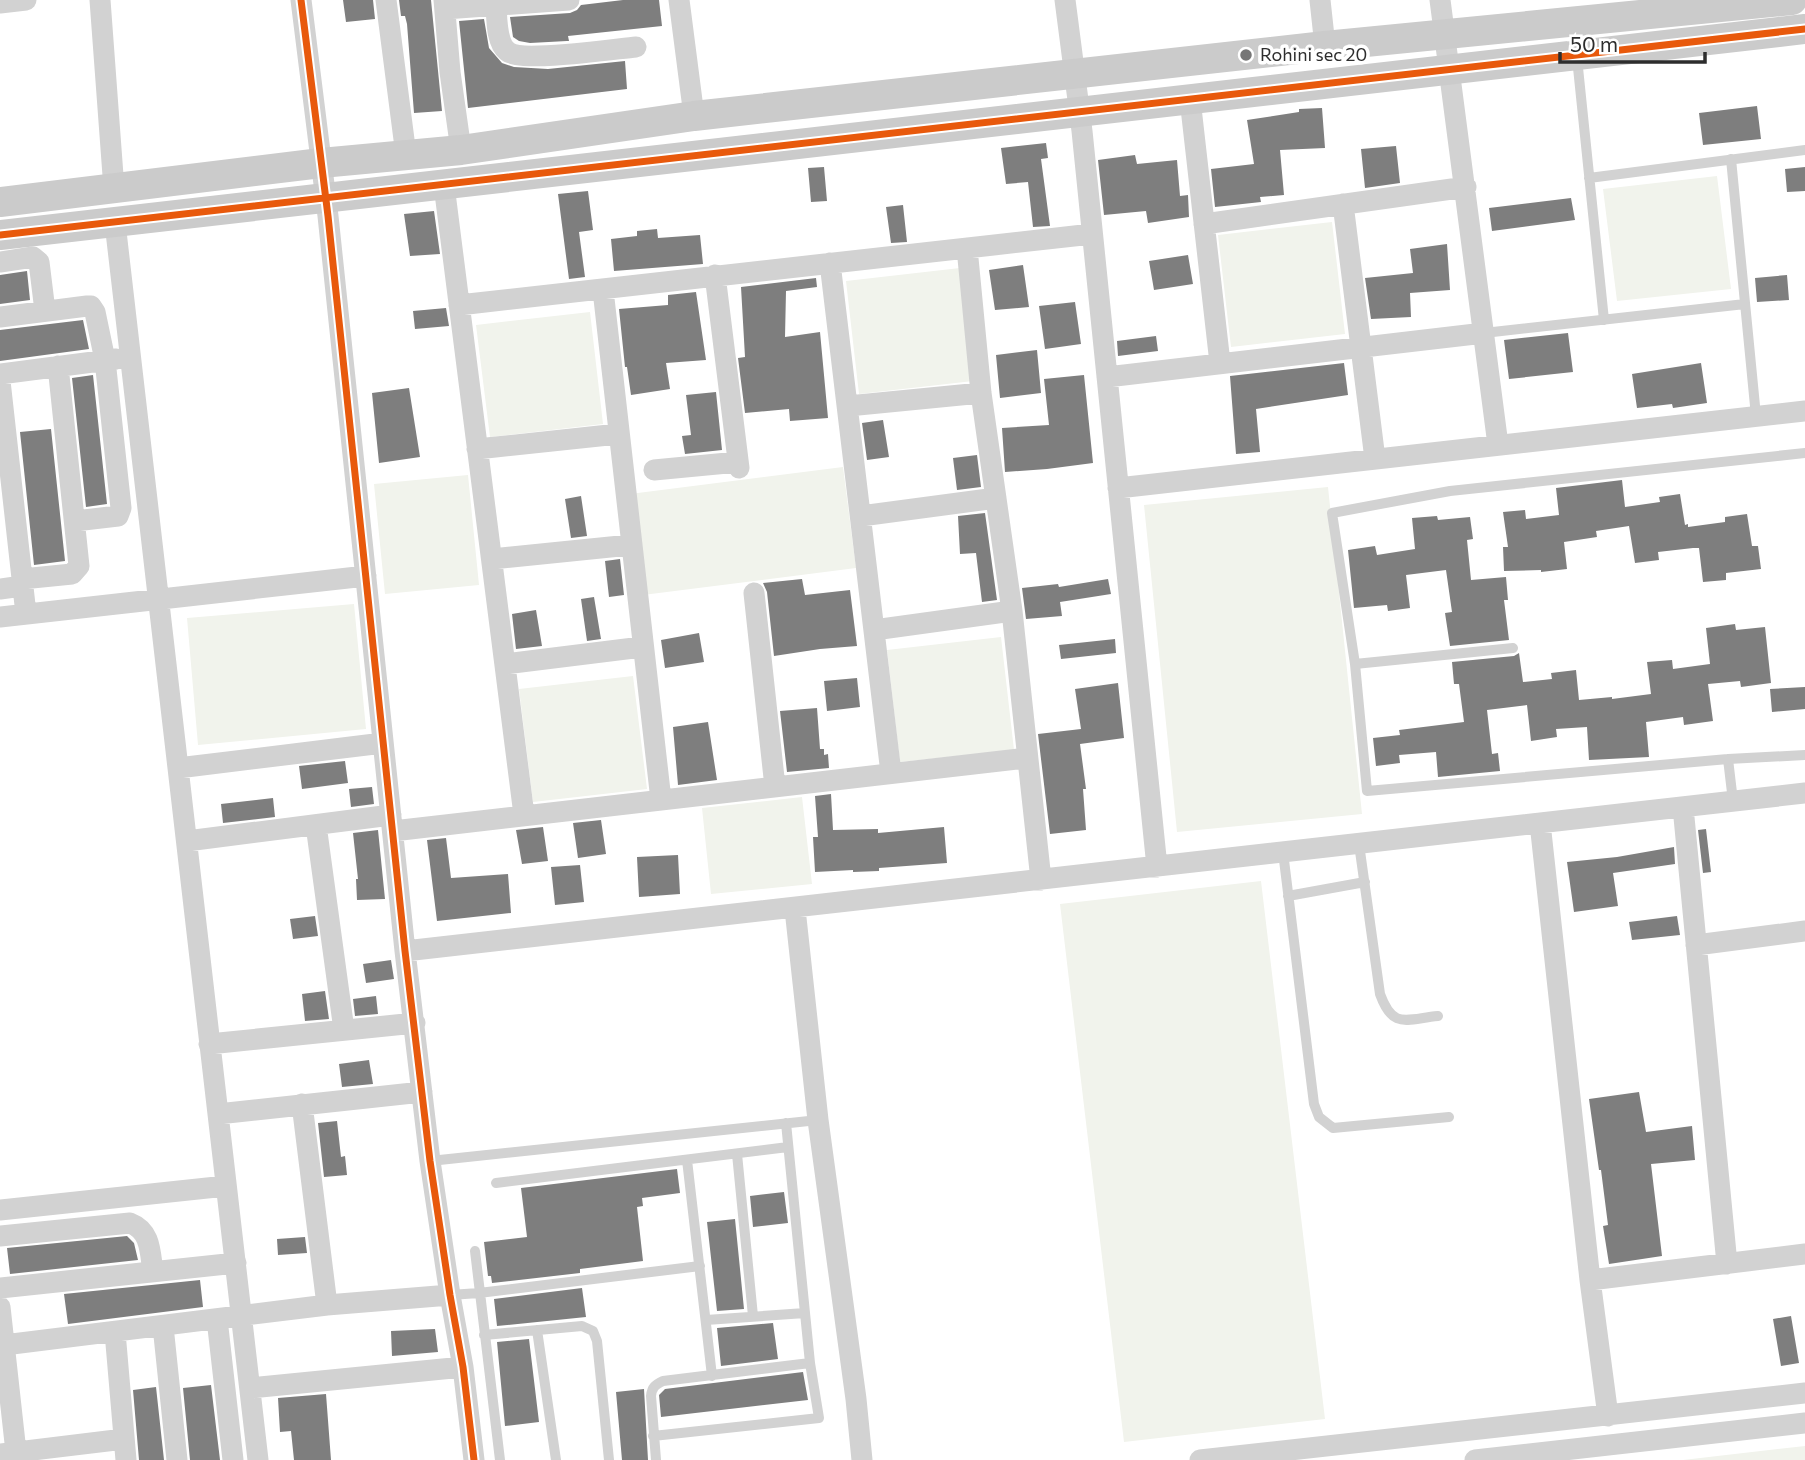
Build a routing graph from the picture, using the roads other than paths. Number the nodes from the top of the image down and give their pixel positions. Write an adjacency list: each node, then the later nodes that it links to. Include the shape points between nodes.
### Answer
1 (26, 0): 11 (street)
2 (100, 0): 33 (street)
3 (301, 0): 29 (street)
4 (386, 0): 27 (street)
5 (556, 0): 14 (street)
6 (679, 0): 24 (street)
7 (1065, 0): 21 (street)
8 (1320, 0): 17 (street)
9 (1440, 0): 16 (street)
10 (1792, 0): 13 (street)
11 (0, 3)
12 (444, 4): 14 (street); 25 (street)
13 (1708, 4): 16 (street)
14 (496, 5): 18 (street, via 500,42 512,54 531,57)
15 (1805, 29): 19 (street)
16 (1446, 34): 17 (street); 20 (street)
17 (1325, 46): 21 (street)
18 (636, 47)
19 (1577, 55): 20 (street); 30 (lane)
20 (1451, 69): 22 (street); 32 (street)
21 (1075, 75): 23 (street); 24 (street)
22 (1190, 99): 23 (street); 38 (street)
23 (1080, 112): 31 (street); 39 (street)
24 (694, 116): 25 (street)
25 (461, 150): 27 (street)
26 (1805, 150): 28 (lane)
27 (406, 155): 29 (street)
28 (1731, 159): 30 (lane); 46 (lane)
29 (321, 163): 33 (street); 34 (street)
30 (1589, 177): 50 (lane)
31 (444, 185): 34 (street); 47 (street)
32 (1466, 187): 36 (street); 51 (street)
33 (114, 189): 35 (street)
34 (326, 199): 37 (street); 78 (street)
35 (0, 202)
36 (1343, 204): 38 (street); 52 (street)
37 (115, 223): 40 (street); 53 (street)
38 (1204, 224): 55 (street)
39 (1092, 234): 41 (street); 58 (street)
40 (0, 235)
41 (967, 248): 43 (street); 60 (street)
42 (0, 261): 48 (street, via 36,259)
43 (830, 263): 44 (street); 61 (street)
44 (715, 275): 45 (street); 69 (street, via 739,465)
45 (603, 290): 47 (street); 64 (street)
46 (1745, 304): 50 (lane); 63 (lane)
47 (459, 305): 66 (street)
48 (45, 311): 49 (street); 54 (street, via 94,309)
49 (0, 317)
50 (1604, 320): 51 (lane)
51 (1484, 333): 52 (street); 65 (street)
52 (1361, 346): 55 (street); 68 (street)
53 (131, 358): 54 (street); 82 (street)
54 (105, 360): 56 (street); 74 (street, via 121,513)
55 (1220, 363): 58 (street)
56 (58, 366): 57 (street); 74 (street)
57 (0, 373)
58 (1107, 377): 71 (street)
59 (0, 381): 70 (street)
60 (981, 394): 61 (street); 72 (street)
61 (848, 406): 73 (street)
62 (1805, 411): 63 (street)
63 (1756, 416): 65 (street)
64 (618, 434): 66 (street); 76 (street)
65 (1498, 445): 68 (street)
66 (477, 449): 77 (street)
67 (1805, 453): 90 (lane, via 1450,491 1332,513)
68 (1375, 459): 71 (street)
69 (654, 470)
70 (6, 481): 75 (street)
71 (1118, 488): 109 (street)
72 (996, 498): 73 (street); 83 (street)
73 (861, 516): 86 (street)
74 (75, 521): 79 (street, via 77,571)
75 (9, 539): 79 (street)
76 (630, 545): 77 (street); 87 (street)
77 (492, 558): 89 (street)
78 (366, 576): 82 (street); 91 (street)
79 (22, 583): 80 (street); 84 (street)
80 (0, 589)
81 (754, 593): 97 (street)
82 (159, 600): 84 (street); 95 (street)
83 (1012, 611): 86 (street); 93 (street)
84 (26, 614): 85 (street)
85 (0, 617)
86 (874, 630): 96 (street)
87 (642, 647): 89 (street); 99 (street)
88 (1513, 648): 90 (lane)
89 (505, 664): 102 (street)
90 (1355, 664): 94 (lane, via 1367,791)
91 (383, 743): 95 (street); 103 (street)
92 (1805, 755): 94 (lane)
93 (1027, 758): 96 (street); 110 (street)
94 (1728, 759): 100 (lane)
95 (178, 768): 106 (street)
96 (891, 773): 97 (street)
97 (775, 787): 99 (street)
98 (1805, 793): 100 (street)
99 (661, 800): 102 (street)
100 (1733, 801): 101 (street)
101 (1683, 807): 104 (street); 115 (street)
102 (524, 815): 103 (street)
103 (392, 823): 105 (street); 116 (street)
104 (1540, 823): 107 (street); 141 (street)
105 (316, 825): 106 (street); 119 (street)
106 (187, 841): 120 (street)
107 (1359, 844): 108 (street); 111 (lane)
108 (1283, 852): 109 (street); 112 (lane)
109 (1157, 867): 110 (street)
110 (1041, 880): 113 (street)
111 (1364, 882): 112 (lane); 117 (lane, via 1380,994 1387,1013 1399,1020)
112 (1288, 896): 124 (lane, via 1319,1117 1333,1128)
113 (794, 909): 116 (street); 125 (street)
114 (1805, 931): 115 (street)
115 (1696, 945): 138 (street)
116 (405, 951): 118 (street)
117 (1438, 1016)
118 (415, 1023): 119 (street); 121 (street)
119 (344, 1030): 120 (street)
120 (209, 1044): 123 (street)
121 (422, 1092): 122 (street); 130 (street)
122 (302, 1104): 123 (street); 145 (street)
123 (218, 1114): 132 (street)
124 (1449, 1117)
125 (818, 1120): 126 (lane); 175 (street)
126 (786, 1124): 127 (lane); 130 (lane)
127 (788, 1147): 128 (lane); 147 (lane)
128 (737, 1154): 129 (lane); 149 (lane)
129 (687, 1160): 131 (lane); 139 (lane)
130 (430, 1161): 144 (street)
131 (496, 1183)
132 (226, 1186): 133 (street); 137 (street)
133 (0, 1210)
134 (0, 1236): 140 (street, via 130,1223 145,1234)
135 (475, 1251): 143 (lane)
136 (1805, 1254): 138 (street)
137 (236, 1263): 140 (street); 148 (street)
138 (1727, 1264): 141 (street)
139 (700, 1266): 143 (lane); 151 (lane)
140 (153, 1272): 142 (street)
141 (1590, 1280): 162 (street)
142 (0, 1288)
143 (479, 1293): 144 (lane); 155 (lane)
144 (450, 1295): 145 (street); 158 (street)
145 (327, 1305): 148 (street)
146 (0, 1307): 156 (street)
147 (805, 1313): 149 (lane); 157 (lane)
148 (243, 1316): 150 (street); 160 (street)
149 (753, 1316): 151 (lane)
150 (217, 1319): 152 (street); 168 (street)
151 (706, 1320): 159 (lane)
152 (163, 1326): 154 (street); 167 (street)
153 (537, 1331): 155 (lane); 172 (lane); 173 (lane, via 582,1326 593,1331)
154 (115, 1332): 156 (street); 165 (street)
155 (484, 1335): 171 (lane)
156 (4, 1345): 166 (street)
157 (810, 1363): 159 (lane); 164 (lane, via 819,1419)
158 (463, 1367): 160 (street); 170 (street)
159 (712, 1376): 164 (lane, via 663,1381 652,1388)
160 (250, 1388): 169 (street)
161 (1805, 1393): 162 (street)
162 (1608, 1416): 176 (street)
163 (1805, 1423): 177 (street)
164 (653, 1436): 174 (lane)
165 (125, 1450): 166 (street)
166 (8, 1453)
167 (177, 1460)
168 (233, 1460)
169 (258, 1460)
170 (474, 1460)
171 (500, 1460)
172 (556, 1460)
173 (610, 1460)
174 (656, 1460)
175 (862, 1460)
176 (1200, 1460)
177 (1475, 1460)

